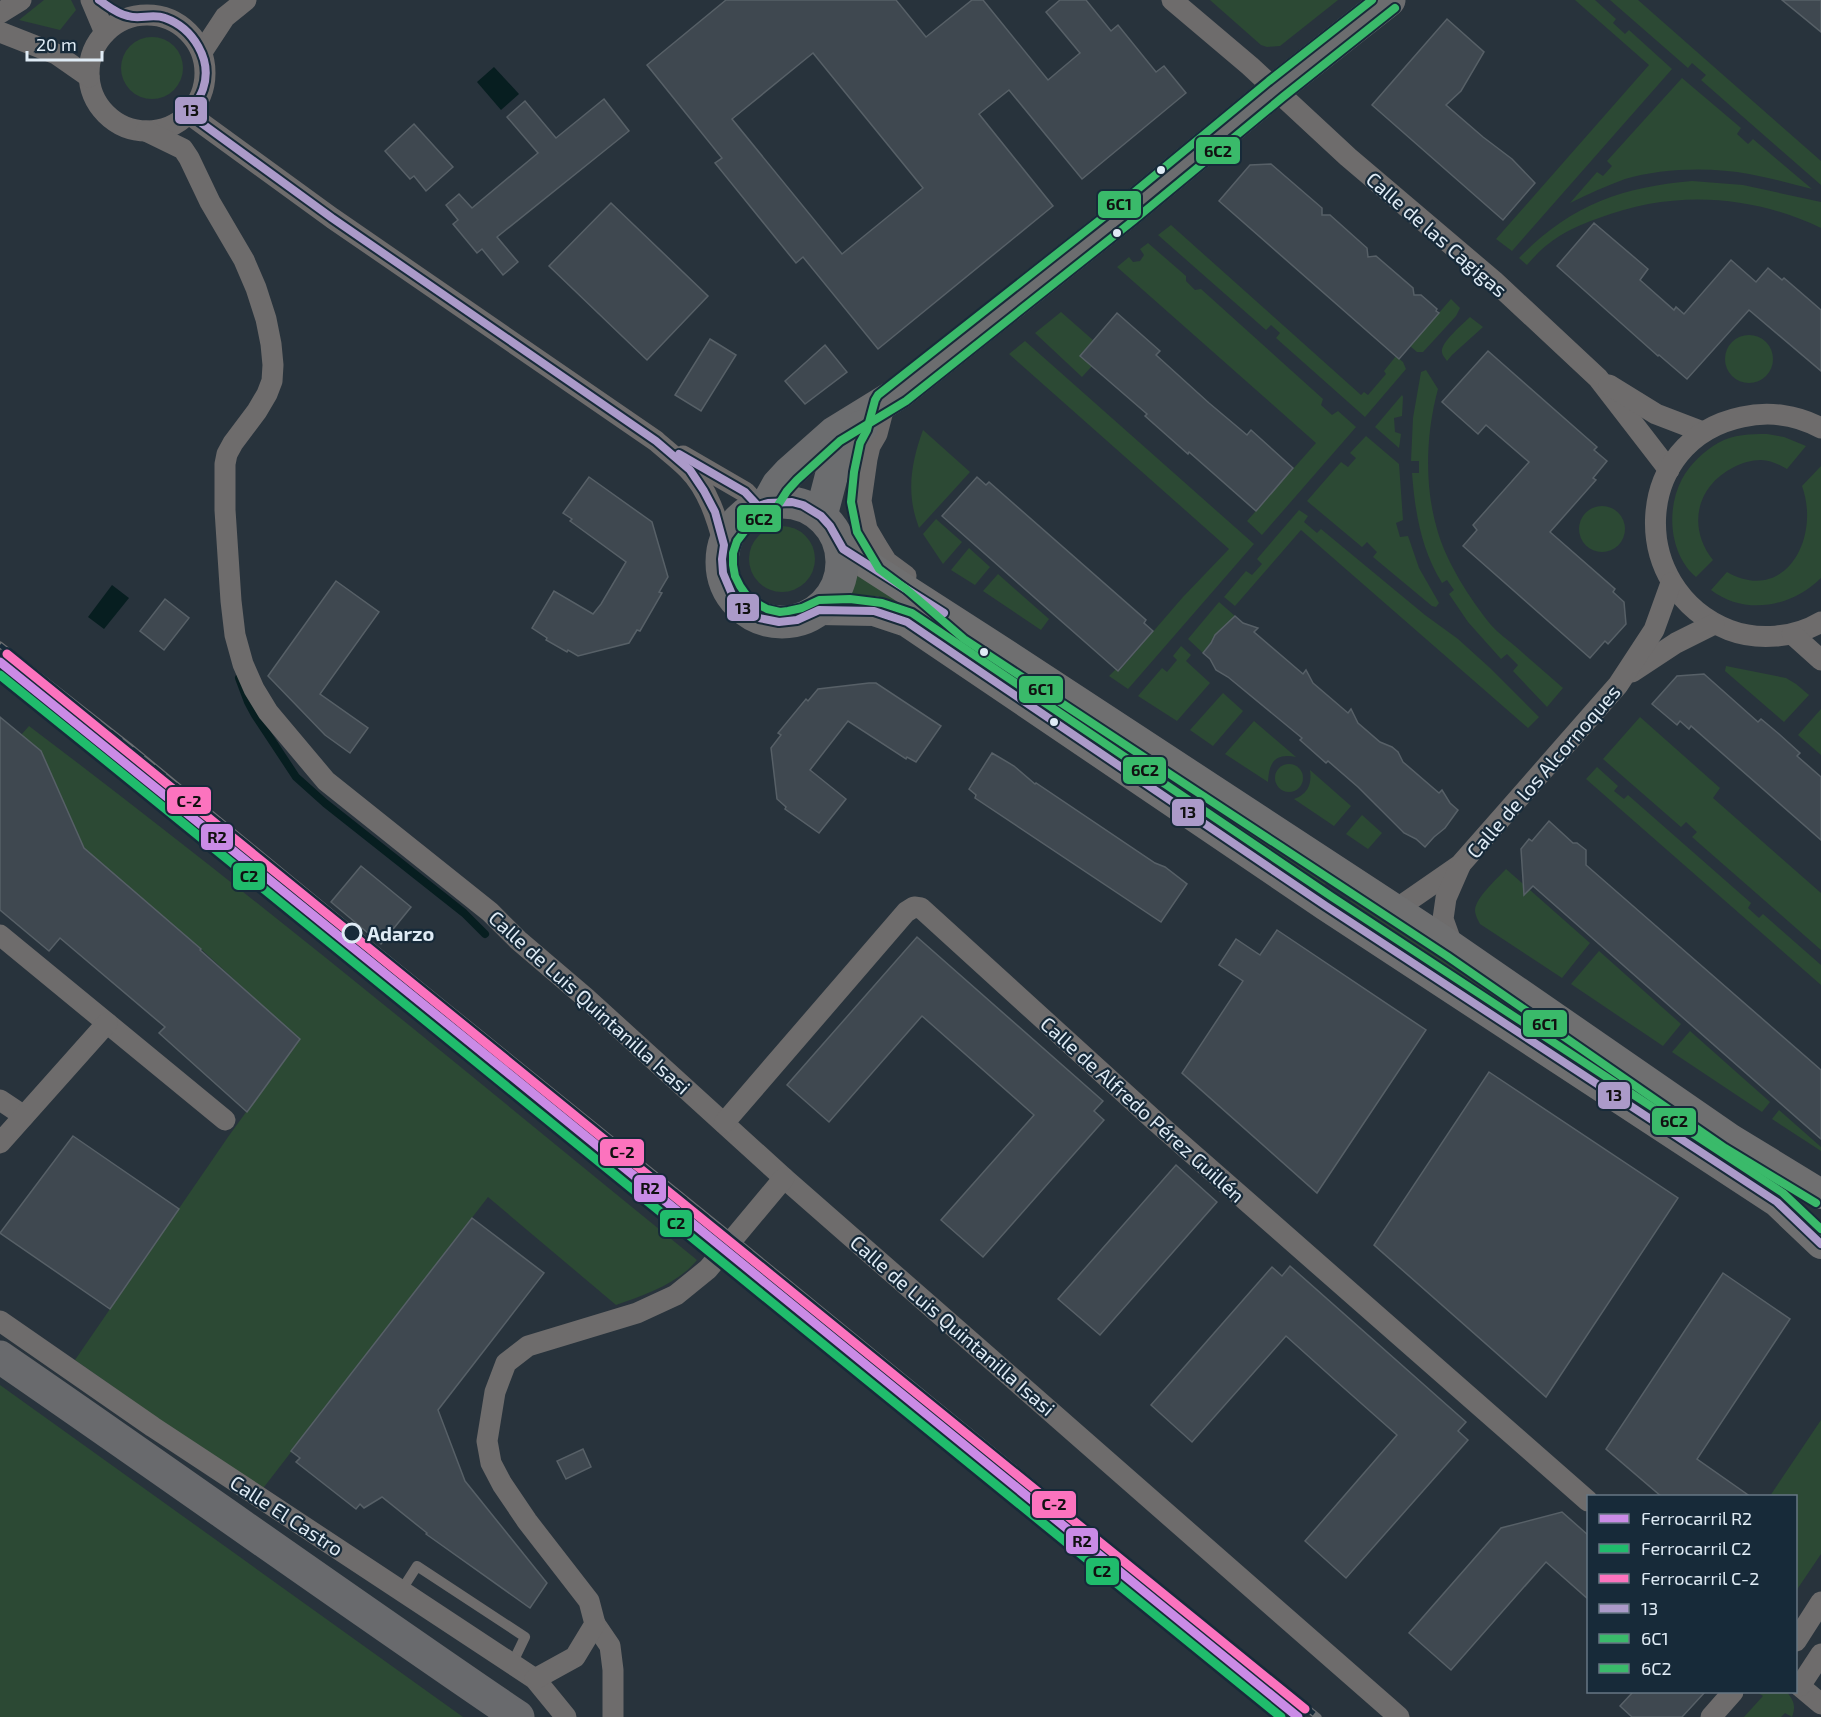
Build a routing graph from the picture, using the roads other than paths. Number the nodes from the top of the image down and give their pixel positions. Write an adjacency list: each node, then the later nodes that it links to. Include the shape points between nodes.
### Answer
1 (21, 0): 7 (street)
2 (91, 0): 12 (street)
3 (99, 0): 8 (street)
4 (246, 0): 9 (street)
5 (1172, 0): 16 (street, Calle de las Cagigas)
6 (1389, 0): 16 (main road)
7 (0, 13)
8 (129, 17): 10 (street, via 147,14); 12 (street)
9 (225, 17): 10 (street); 13 (street)
10 (181, 25): 13 (street)
11 (0, 32): 14 (street)
12 (100, 41): 14 (street); 15 (street, via 90,63)
13 (202, 52): 17 (street, via 206,68 204,85)
14 (56, 54): 15 (street)
15 (89, 77): 18 (street, via 97,101 114,120)
16 (1276, 89): 19 (street, Calle de las Cagigas); 20 (main road)
17 (189, 114): 18 (street, via 176,124); 23 (street, via 332,218)
18 (146, 131): 45 (street, Calle de Luis Quintanilla Isasi, via 183,149 189,158 244,260 271,344 272,381 257,411 233,443 225,464 232,613 243,664 254,689 268,712 326,781 490,912)
19 (1598, 378): 22 (street, Calle de las Cagigas, via 1656,414); 24 (street, Calle de las Cagigas)
20 (885, 403): 25 (main road, via 834,433 790,471); 26 (main road, via 845,443 835,462); 33 (street, via 867,459 861,501 867,529 887,562)
21 (1817, 422): 22 (street, via 1755,414 1728,420)
22 (1703, 432): 24 (street)
23 (656, 441): 25 (street); 27 (street, via 690,470 704,491 715,512)
24 (1669, 470): 29 (street, via 1659,492 1655,515 1658,551)
25 (763, 504): 26 (main road, via 792,502); 27 (main road, via 735,524)
26 (821, 516): 28 (main road)
27 (724, 545): 30 (main road, via 726,583 743,608 759,618 779,622 797,620)
28 (843, 549): 30 (main road, via 839,583); 33 (main road)
29 (1671, 583): 32 (street, via 1686,603); 36 (street, Calle de los Alcornoques, via 1654,630)
30 (819, 610): 49 (main road, via 874,611 907,622 1326,906 1777,1202)
31 (1821, 622): 34 (street)
32 (1714, 624): 34 (street, via 1753,636); 36 (street, Calle de los Alcornoques)
33 (970, 630): 38 (main road)
34 (1791, 634): 35 (street)
35 (1821, 660)
36 (1626, 676): 37 (street, Calle de los Alcornoques)
37 (1460, 865): 38 (street, Calle de los Alcornoques); 40 (street, Calle de los Alcornoques, via 1446,898 1443,919)
38 (1395, 910): 40 (main road)
39 (0, 935): 41 (street)
40 (1453, 947): 48 (main road, via 1731,1139)
41 (107, 1023): 43 (street); 44 (street)
42 (0, 1100): 43 (street)
43 (24, 1116): 46 (street)
44 (225, 1119)
45 (724, 1123): 47 (street, Calle de Luis Quintanilla Isasi); 52 (street, Calle de Alfredo Pérez Guillén, via 906,912 921,908 1162,1127)
46 (0, 1143)
47 (784, 1178): 55 (street, via 708,1269 676,1295 637,1314 528,1346 506,1363 495,1392 487,1441 491,1463 527,1521 589,1601); 66 (street, Calle de Luis Quintanilla Isasi)
48 (1821, 1194)
49 (1821, 1244)
50 (0, 1321): 53 (street, Calle El Castro)
51 (0, 1357): 63 (highway, Calle El Castro)
52 (1587, 1500)
53 (401, 1591): 58 (street, Calle El Castro); 58 (lane, via 417,1566 525,1637)
54 (1821, 1602): 56 (street)
55 (595, 1624): 59 (street, via 575,1657); 65 (street, via 610,1646)
56 (1797, 1639)
57 (1821, 1654): 60 (street)
58 (512, 1664): 59 (street, Calle El Castro)
59 (535, 1679): 64 (street, Calle El Castro)
60 (1798, 1684): 62 (street)
61 (1732, 1693): 67 (street)
62 (1814, 1708)
63 (518, 1717)
64 (566, 1717)
65 (613, 1717)
66 (1399, 1717)
67 (1711, 1717)

